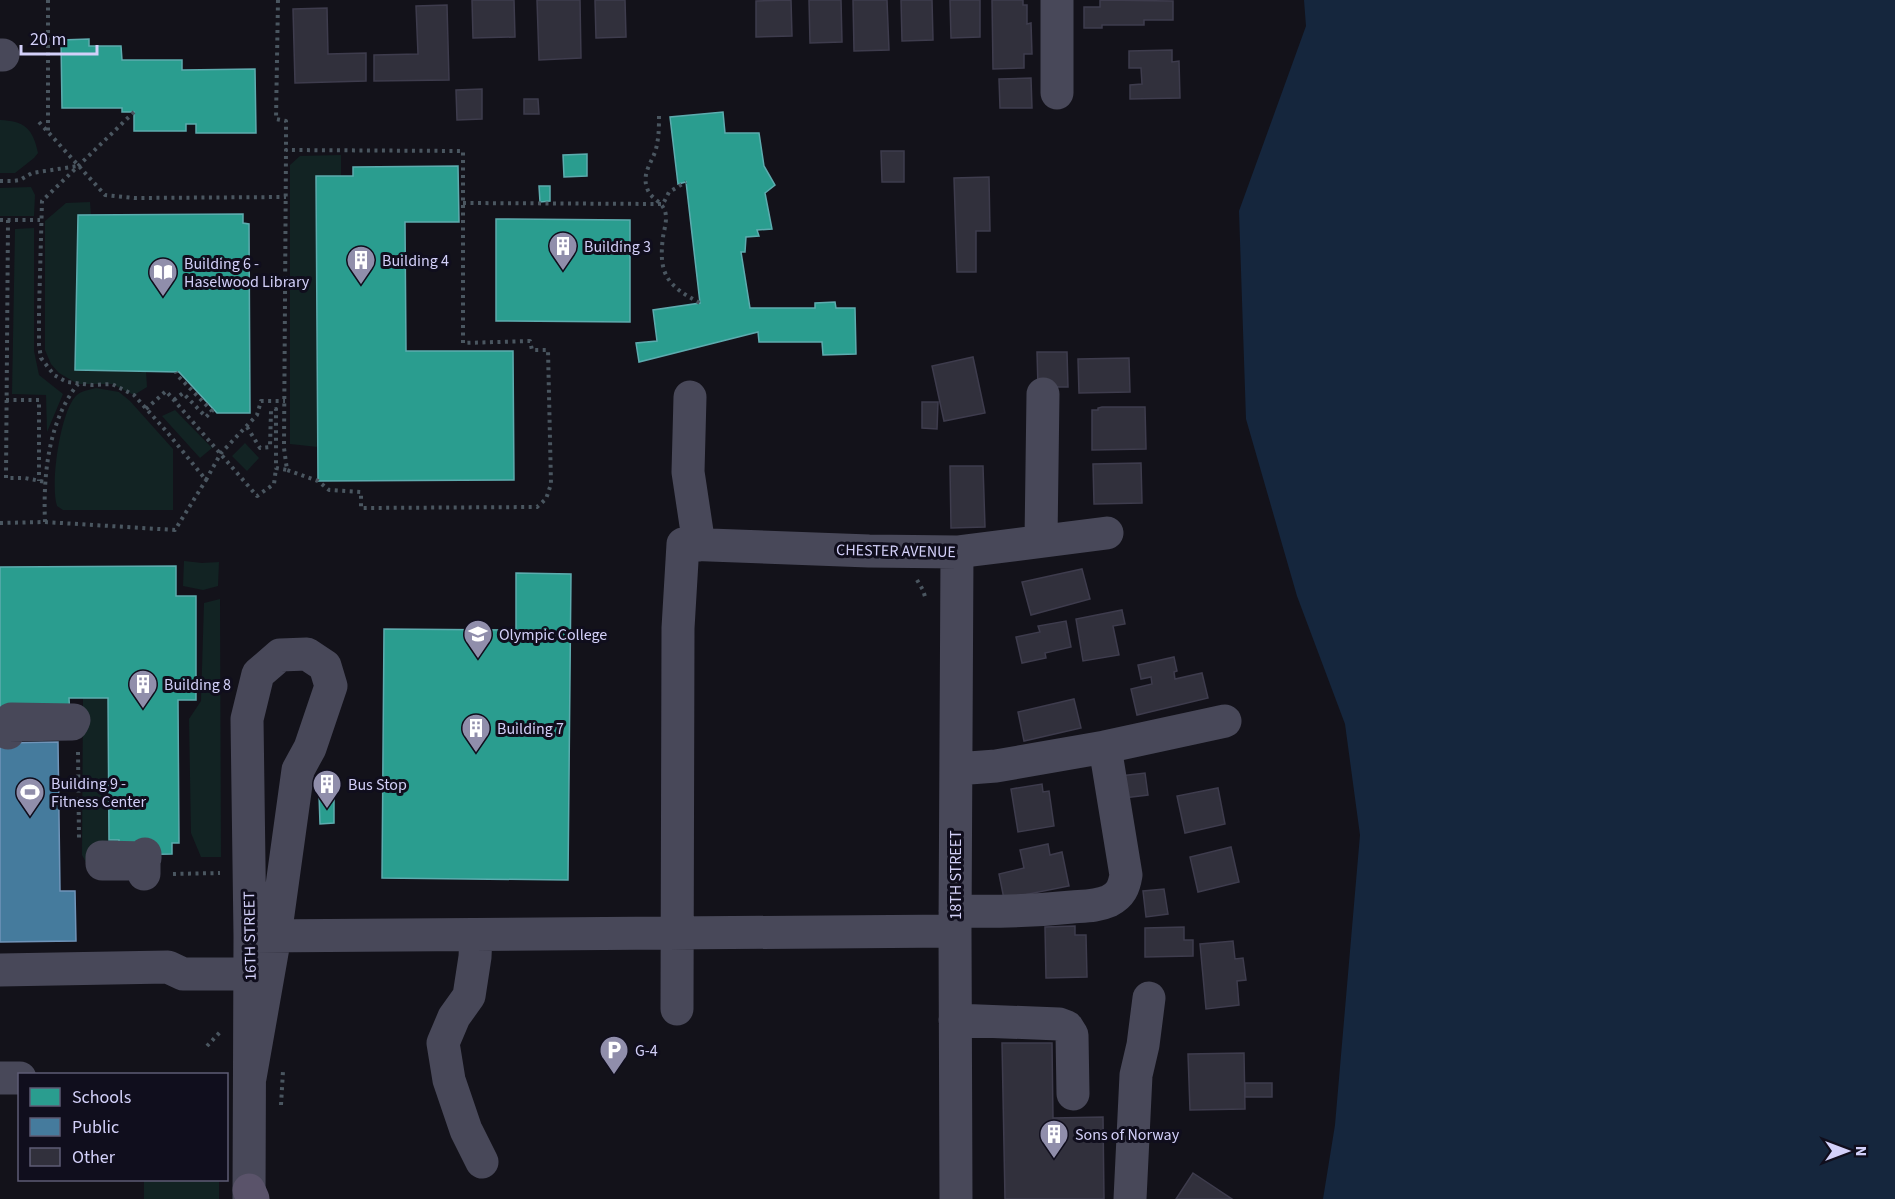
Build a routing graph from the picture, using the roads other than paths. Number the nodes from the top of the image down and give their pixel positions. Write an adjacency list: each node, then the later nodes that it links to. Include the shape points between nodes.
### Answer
1 (1057, 0): 2 (street)
2 (1057, 93)
3 (1043, 394): 6 (street)
4 (690, 397): 7 (street)
5 (1107, 533): 6 (street, CHESTER AVENUE)
6 (1041, 540): 8 (street, CHESTER AVENUE)
7 (691, 544): 8 (street, CHESTER AVENUE); 13 (street, via 678,628)
8 (957, 552): 11 (street, 18TH STREET)
9 (1225, 721): 10 (street)
10 (1105, 747): 11 (street); 12 (street, via 1126,875 1119,894 1100,904)
11 (956, 769): 12 (street, 18TH STREET)
12 (955, 921): 13 (street); 20 (street, 18TH STREET)
13 (676, 933): 14 (street); 19 (street)
14 (476, 935): 15 (street); 25 (street, via 468,996 444,1043 449,1080 466,1130)
15 (263, 936): 15 (street, 16TH STREET, via 246,767 247,719 258,674 280,655 307,654 325,666 331,686 314,739 298,770); 17 (street, 16TH STREET); 23 (street)
16 (0, 970): 17 (street, via 168,967 183,974)
17 (250, 974): 23 (street, 16TH STREET)
18 (1149, 998): 28 (street, via 1136,1075)
19 (677, 1009)
20 (955, 1020): 24 (street, via 1067,1027 1072,1035); 27 (street, 18TH STREET)
21 (0, 1078): 22 (street)
22 (18, 1078)
23 (238, 1078): 26 (street, 16TH STREET)
24 (1073, 1094)
25 (483, 1162)
26 (250, 1196)
27 (956, 1199)
28 (1130, 1199)

